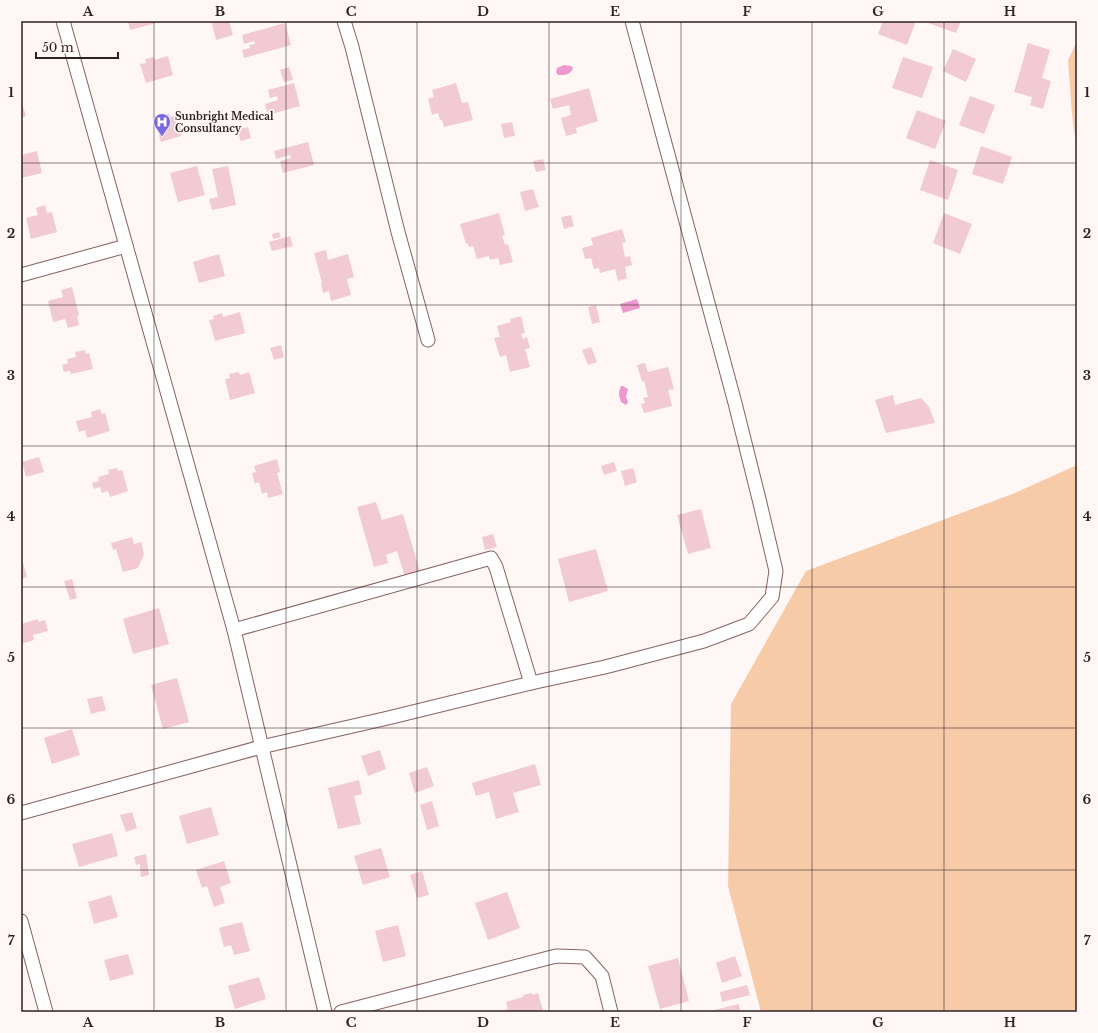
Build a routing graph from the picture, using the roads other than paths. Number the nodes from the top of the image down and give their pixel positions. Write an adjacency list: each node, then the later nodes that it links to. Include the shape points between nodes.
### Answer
1 (63, 21): 4 (street)
2 (344, 21): 6 (street)
3 (632, 21): 8 (street, via 735,403 776,571 772,597 749,624 704,641)
4 (126, 246): 5 (street); 7 (street)
5 (21, 275)
6 (428, 340)
7 (234, 630): 8 (street, via 491,558 496,567); 9 (street)
8 (531, 683): 9 (street)
9 (261, 747): 10 (street); 13 (street)
10 (21, 814)
11 (21, 921): 12 (street)
12 (46, 1012)
13 (325, 1012)
14 (341, 1012): 15 (street, via 556,956 584,956 602,976)
15 (611, 1012)

